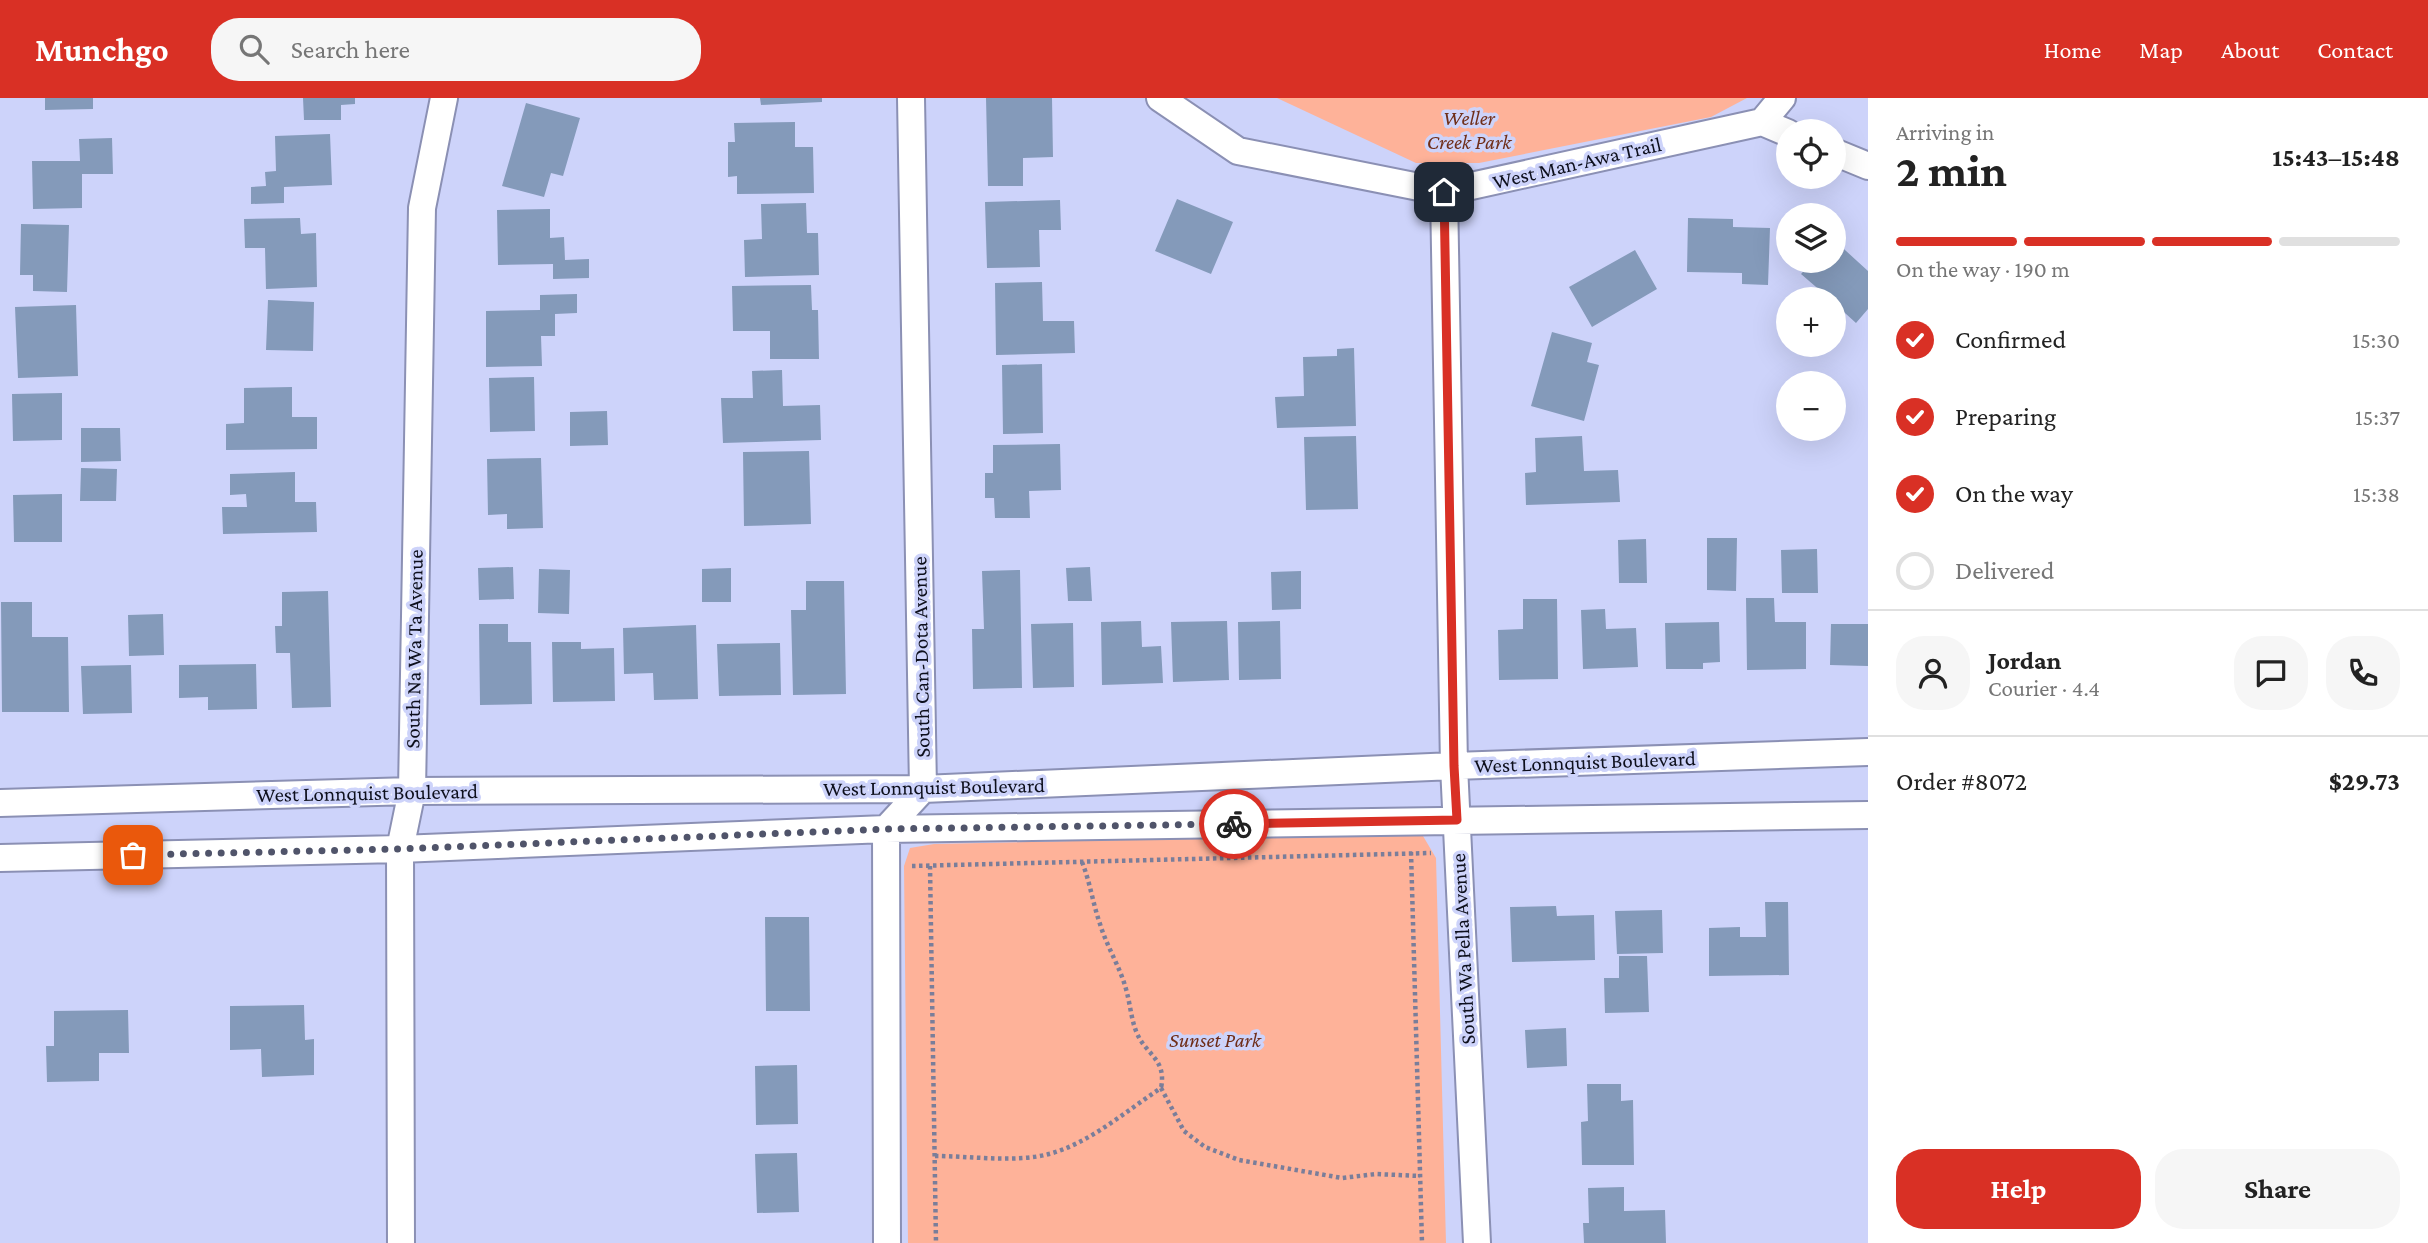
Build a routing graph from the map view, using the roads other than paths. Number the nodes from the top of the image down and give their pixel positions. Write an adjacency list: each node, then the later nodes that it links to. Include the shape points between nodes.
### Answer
1 (444, 98): 13 (street, South Na Wa Ta Avenue, via 422,208)
2 (911, 98): 12 (street, South Can-Dota Avenue)
3 (1160, 98): 9 (street, West Man-Awa Trail, via 1238,151)
4 (1782, 98): 5 (street)
5 (1762, 122): 6 (street); 9 (street, West Man-Awa Trail)
6 (1776, 128)
7 (1846, 157): 8 (street)
8 (1868, 166)
9 (1444, 192): 11 (street, South Wa Pella Avenue)
10 (1868, 752): 11 (street, West Lonnquist Boulevard)
11 (1454, 766): 12 (street, West Lonnquist Boulevard); 16 (street, South Wa Pella Avenue)
12 (923, 789): 13 (street, West Lonnquist Boulevard); 17 (street)
13 (412, 791): 14 (street, West Lonnquist Boulevard); 18 (street, South Na Wa Ta Avenue)
14 (0, 803)
15 (1868, 815): 16 (street, West Lonnquist Boulevard)
16 (1457, 820): 17 (street, West Lonnquist Boulevard); 22 (street, South Wa Pella Avenue)
17 (886, 829): 18 (street, West Lonnquist Boulevard); 21 (street)
18 (400, 849): 19 (street, West Lonnquist Boulevard); 20 (street, South Na Wa Ta Avenue)
19 (0, 858)
20 (401, 1243)
21 (887, 1243)
22 (1477, 1243)

